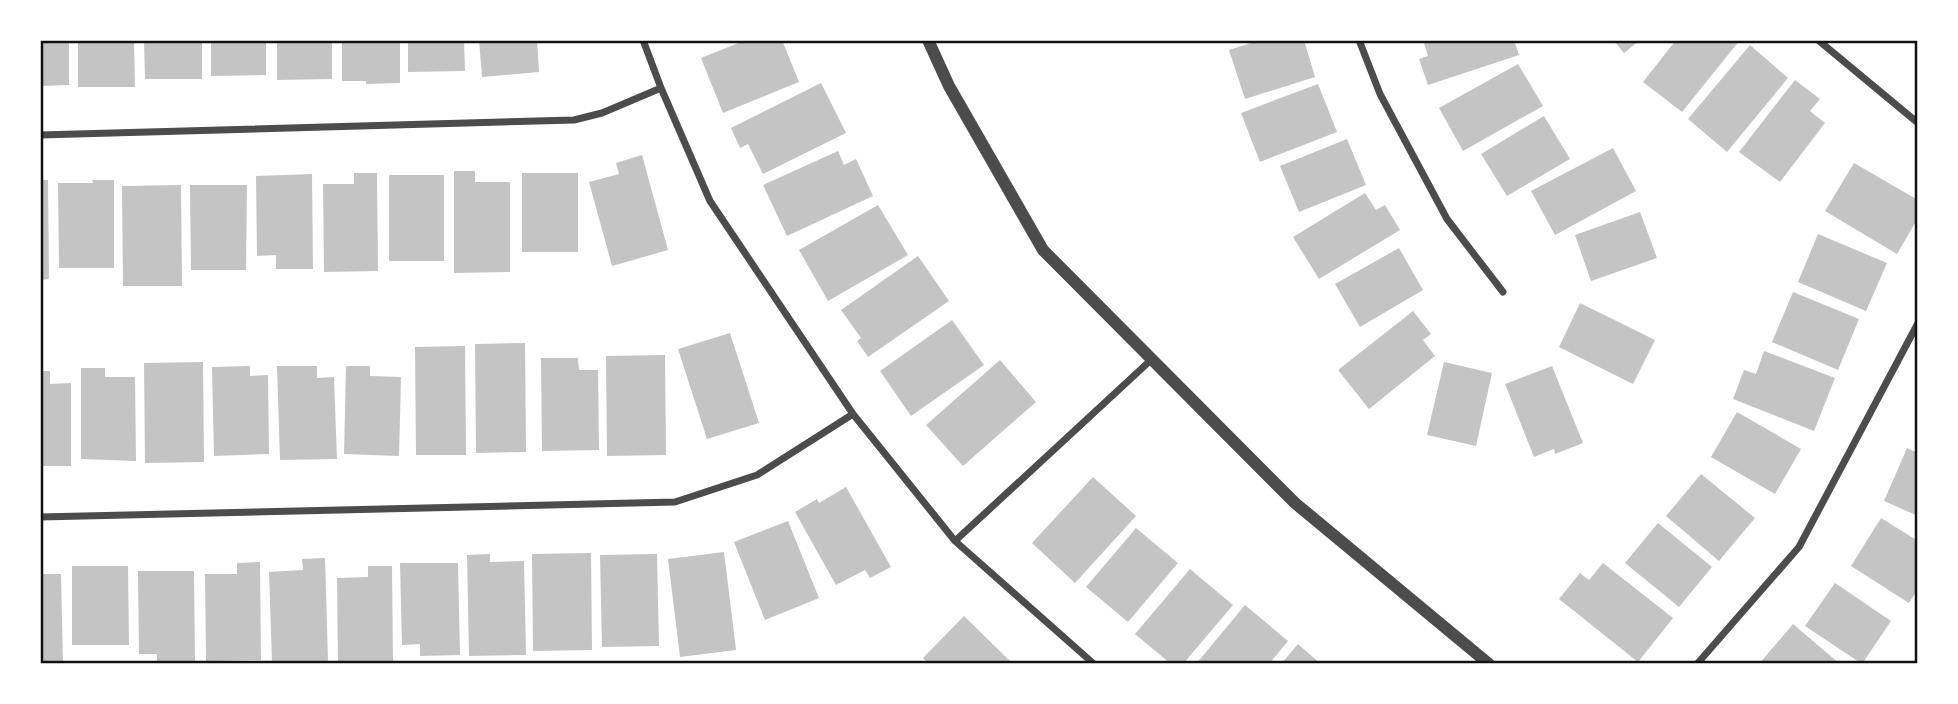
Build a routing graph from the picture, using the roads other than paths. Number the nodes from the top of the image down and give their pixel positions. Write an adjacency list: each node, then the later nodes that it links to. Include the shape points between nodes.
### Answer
1 (643, 40): 5 (street)
2 (928, 40): 10 (street, via 949,86 1043,250)
3 (1359, 40): 8 (street, via 1380,94 1447,219)
4 (1818, 40): 6 (street)
5 (661, 88): 7 (street, via 574,120); 11 (street, via 710,201)
6 (1918, 123)
7 (40, 135)
8 (1503, 292)
9 (1918, 323): 16 (street, via 1799,547)
10 (1152, 359): 13 (street); 15 (street, via 1295,503)
11 (853, 414): 12 (street, via 757,475 674,502); 13 (street)
12 (40, 517)
13 (955, 541): 14 (street)
14 (1094, 664)
15 (1489, 664)
16 (1697, 664)

